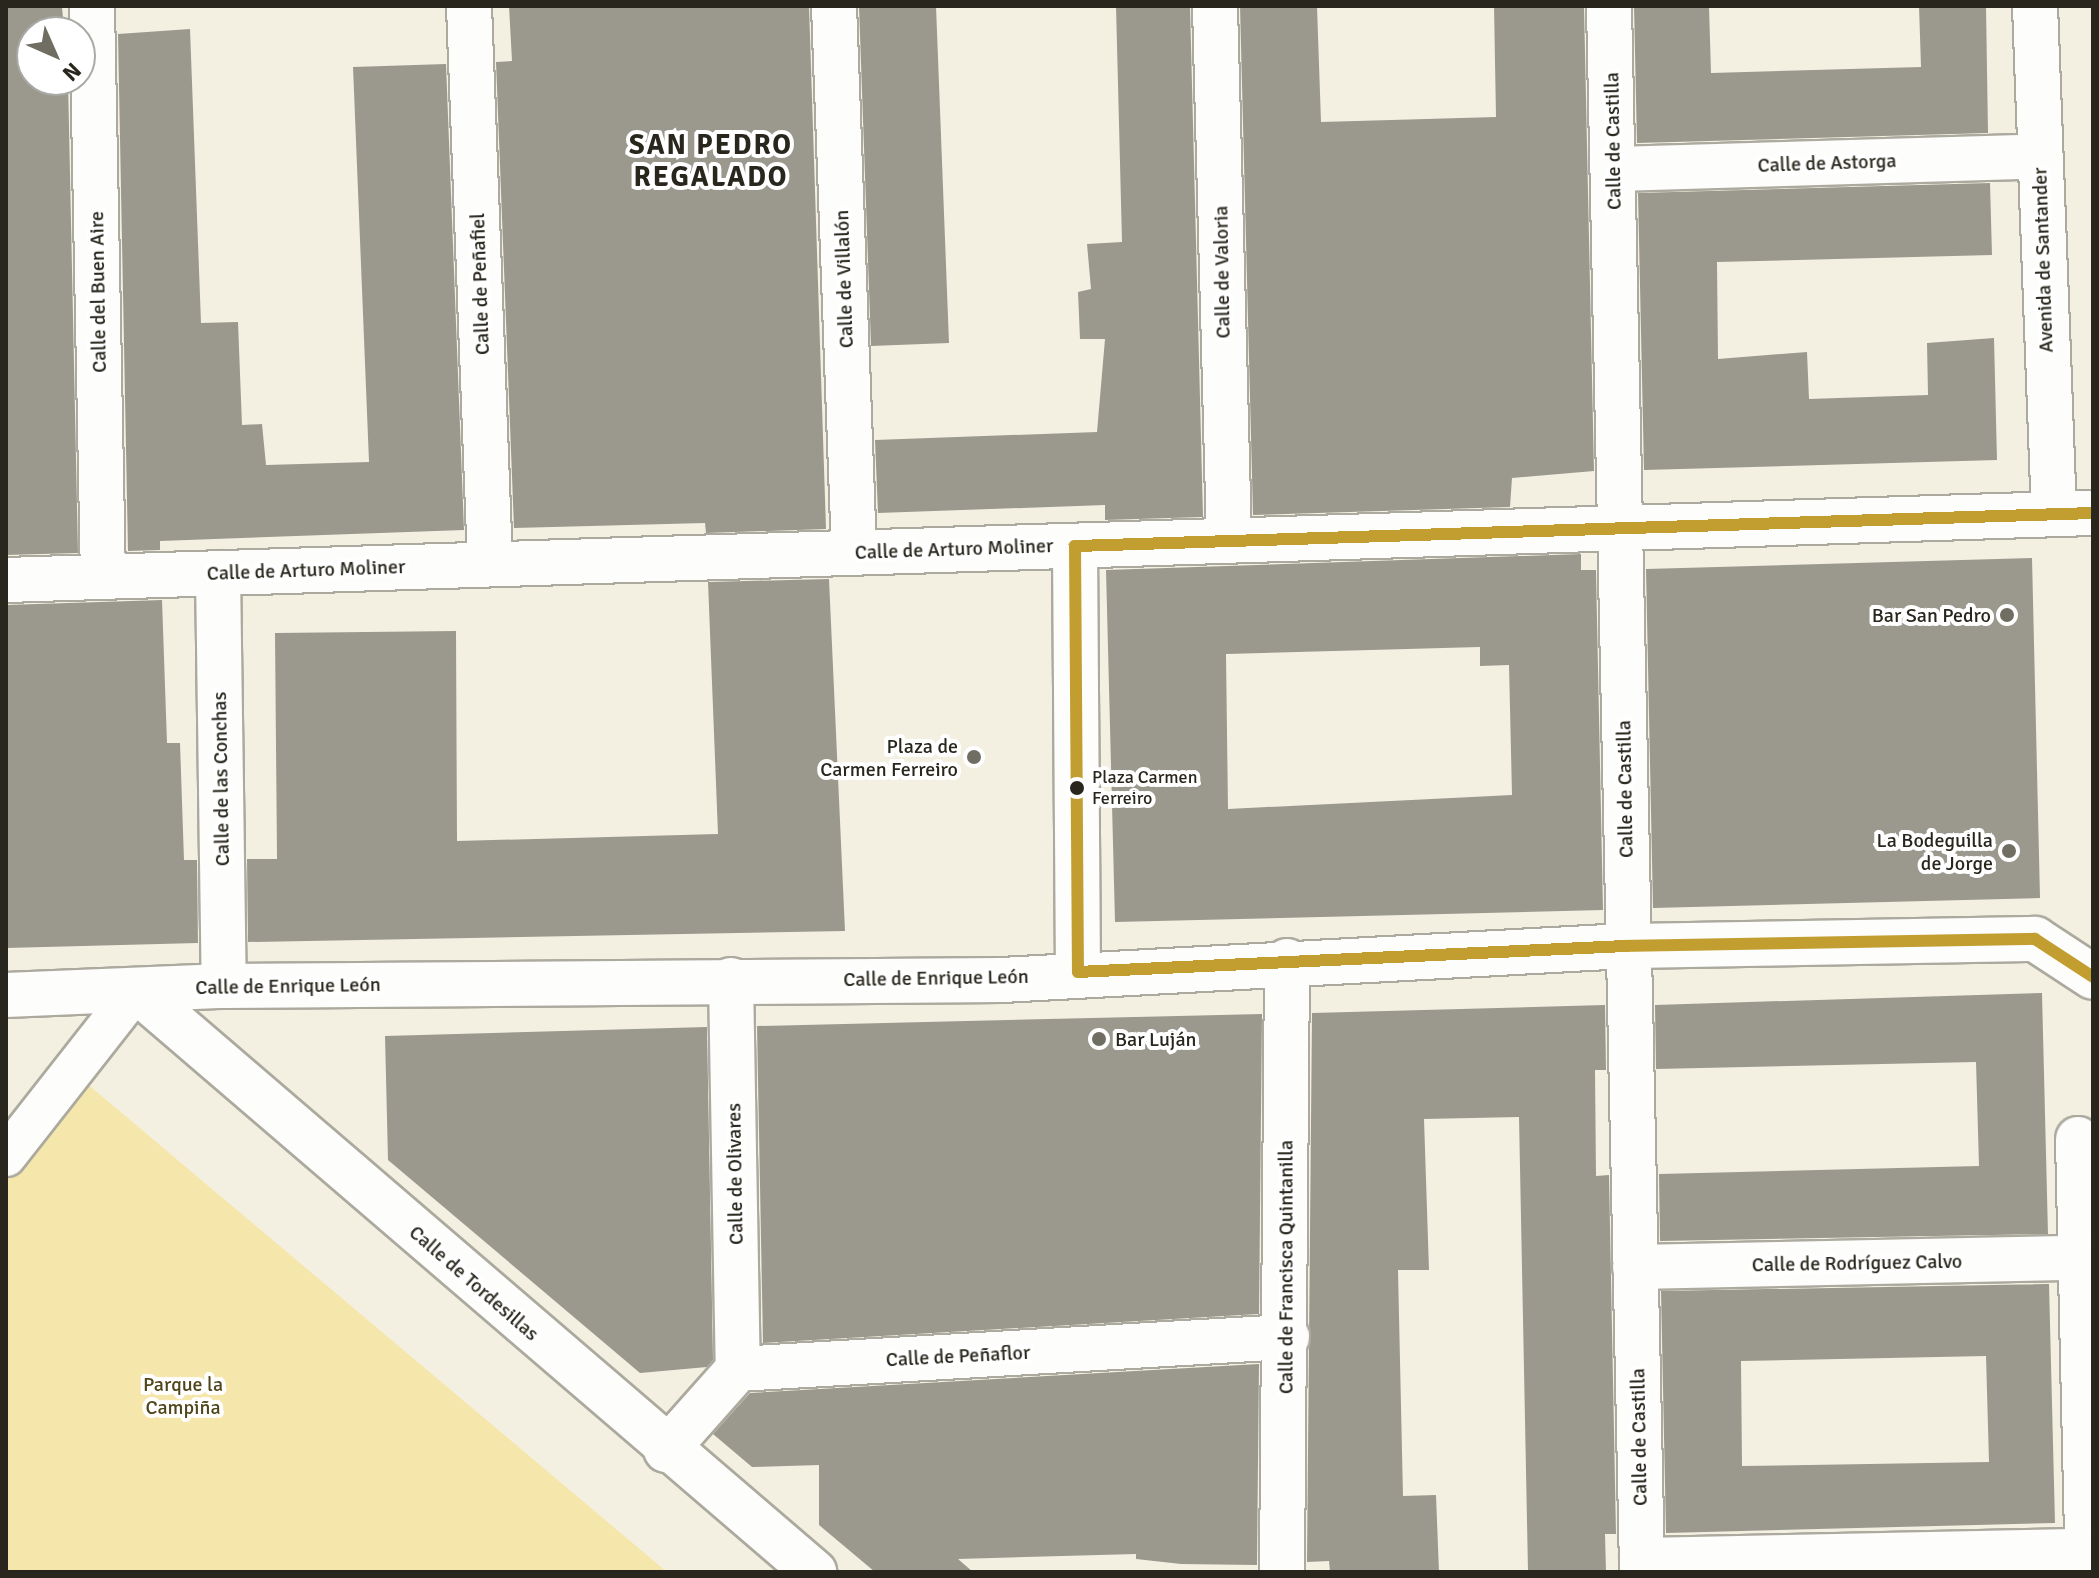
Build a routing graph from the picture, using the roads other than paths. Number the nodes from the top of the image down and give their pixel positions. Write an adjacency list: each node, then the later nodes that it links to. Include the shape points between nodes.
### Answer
1 (92, 6): 16 (street, Calle del Buen Aire)
2 (469, 6): 14 (street, Calle de Peñafiel)
3 (834, 6): 13 (street, Calle de Villalón)
4 (1215, 6): 11 (street, Calle de Valoria)
5 (1609, 6): 8 (street, Calle de Castilla)
6 (2035, 6): 7 (street, Avenida de Santander)
7 (2040, 156): 8 (street, Calle de Astorga); 9 (street, Avenida de Santander)
8 (1613, 169): 10 (street, Calle de Castilla)
9 (2074, 514): 10 (street, Calle de Arturo Moliner)
10 (1623, 526): 11 (street, Calle de Arturo Moliner); 18 (street, Calle de Castilla)
11 (1229, 538): 12 (street, Calle de Arturo Moliner)
12 (1075, 546): 13 (street, Calle de Arturo Moliner); 20 (street)
13 (854, 552): 14 (street, Calle de Arturo Moliner)
14 (490, 563): 15 (street, Calle de Arturo Moliner)
15 (218, 573): 16 (street, Calle de Arturo Moliner); 23 (street, Calle de las Conchas)
16 (103, 577): 17 (street, Calle de Arturo Moliner)
17 (6, 580)
18 (1626, 946): 19 (street, Calle de Enrique León); 21 (street, Calle de Enrique León, via 2035,939); 29 (street, Calle de Castilla)
19 (1287, 961): 20 (street, Calle de Enrique León); 30 (street, Calle de Francisca Quintanilla)
20 (1078, 972): 22 (street, Calle de Enrique León, via 1002,980)
21 (2093, 977)
22 (731, 980): 23 (street, Calle de Enrique León); 31 (street, Calle de Olivares)
23 (224, 986): 24 (street, Calle de Enrique León)
24 (136, 990): 25 (street, Calle de Enrique León); 27 (street); 32 (street, Calle de Tordesillas)
25 (6, 995)
26 (2078, 1139): 28 (street)
27 (6, 1156)
28 (2078, 1258): 29 (street, Calle de Rodríguez Calvo); 33 (street)
29 (1635, 1267): 34 (street, Calle de Castilla)
30 (1287, 1337): 31 (street, Calle de Peñaflor); 36 (street, Calle de Francisca Quintanilla)
31 (738, 1369): 32 (street)
32 (666, 1450): 35 (street, Calle de Tordesillas)
33 (2088, 1562): 34 (street)
34 (1642, 1566)
35 (814, 1572)
36 (1282, 1572)

